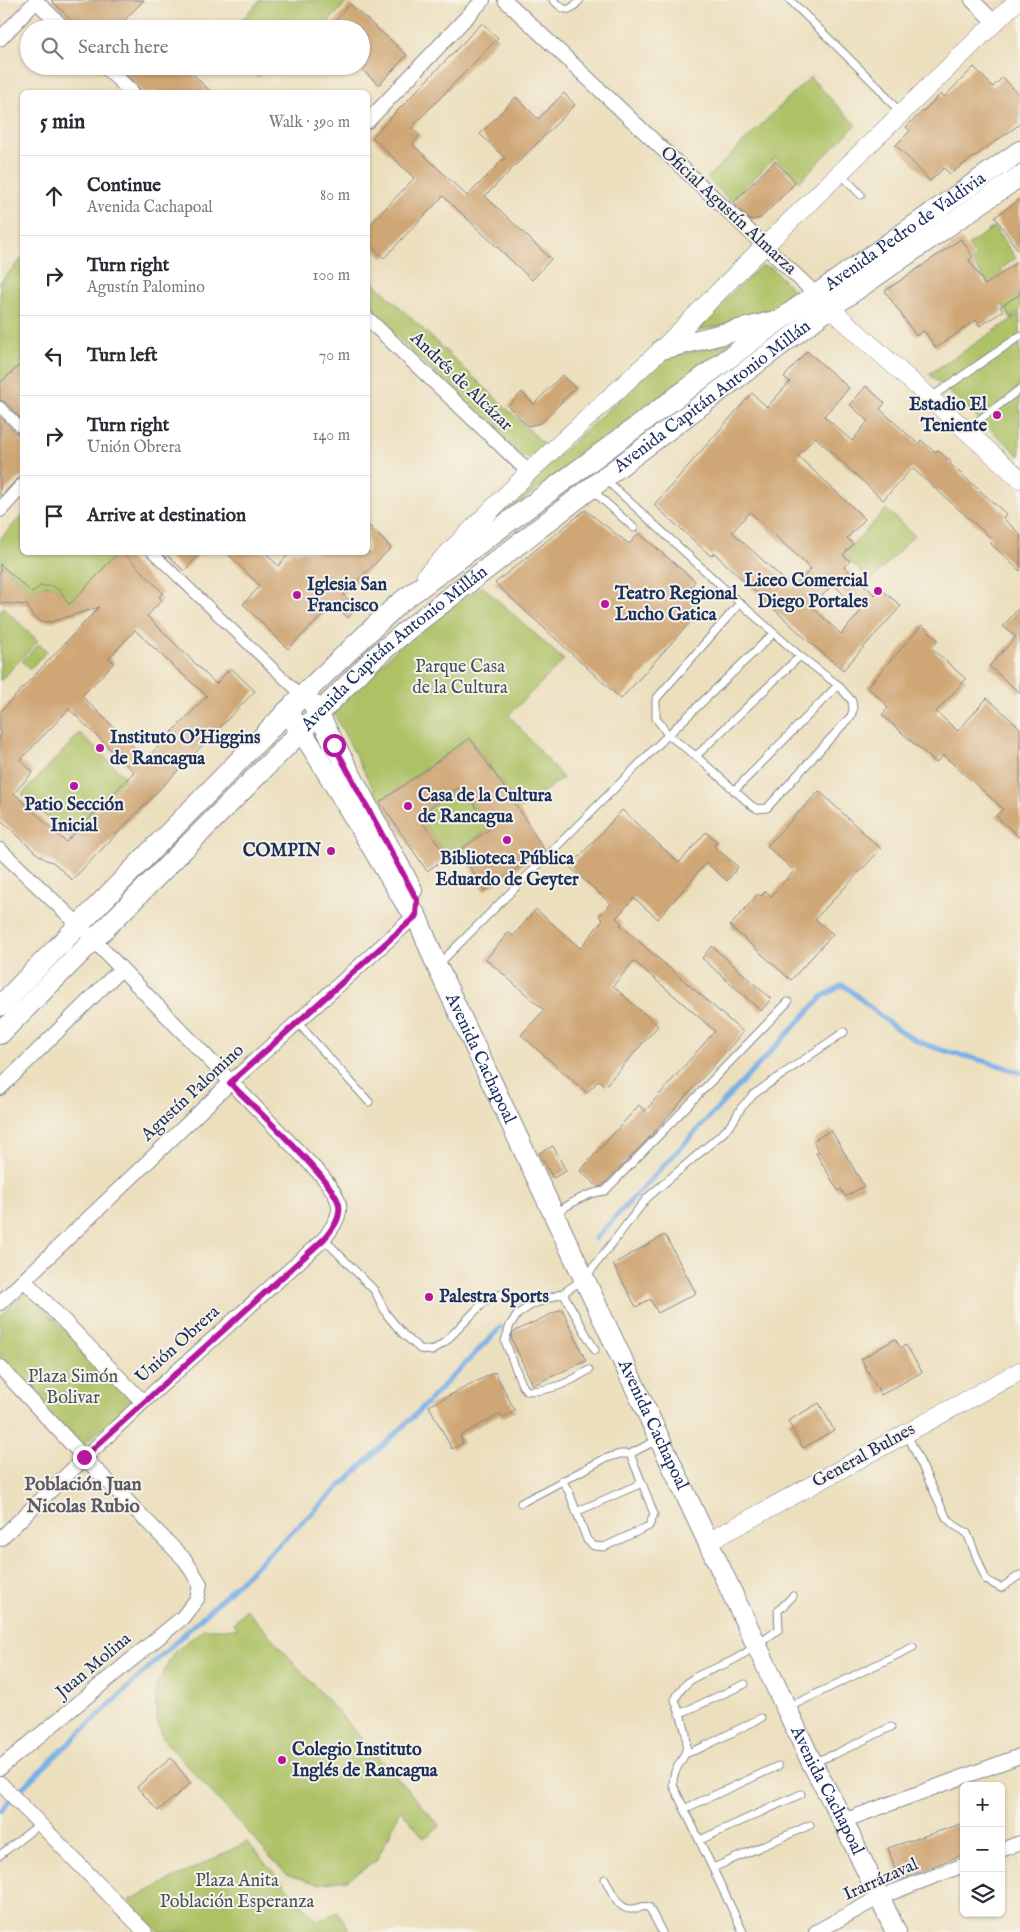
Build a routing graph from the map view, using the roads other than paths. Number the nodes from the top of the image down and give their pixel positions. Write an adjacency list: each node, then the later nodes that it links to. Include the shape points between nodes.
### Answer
1 (36, 0): 9 (street); 11 (street)
2 (483, 0): 15 (street)
3 (505, 0): 20 (street, Oficial Agustín Almarza)
4 (554, 0): 5 (lane, via 567,10)
5 (580, 0)
6 (790, 0): 14 (lane)
7 (972, 0): 10 (street)
8 (1018, 0): 10 (street, Avenida Capitán Antonio Millán)
9 (56, 20)
10 (995, 23): 14 (street, Avenida Capitán Antonio Millán)
11 (0, 40)
12 (114, 75): 13 (street)
13 (130, 90)
14 (901, 114): 17 (street, Avenida Capitán Antonio Millán)
15 (370, 119)
16 (1020, 151): 21 (main road, Avenida Pedro de Valdivia)
17 (840, 173): 19 (lane); 20 (street, Avenida Capitán Antonio Millán)
18 (1020, 176): 21 (main road, Avenida Pedro de Valdivia)
19 (861, 195)
20 (764, 246): 21 (street, Oficial Agustín Almarza); 25 (street, Avenida Capitán Antonio Millán)
21 (823, 301): 22 (main road, Avenida Capitán Antonio Millán); 27 (street, Oficial Agustín Almarza); 33 (main road, Avenida Capitán Antonio Millán)
22 (780, 320): 25 (main road); 39 (main road, Avenida Capitán Antonio Millán)
23 (370, 321): 31 (street, Andrés de Alcázar)
24 (1020, 336): 27 (lane)
25 (662, 349): 31 (street, Avenida Capitán Antonio Millán)
26 (1020, 389): 30 (lane)
27 (930, 398): 30 (street, Oficial Agustín Almarza)
28 (0, 407): 29 (street)
29 (20, 427)
30 (965, 430): 32 (street, Oficial Agustín Almarza)
31 (529, 472): 39 (street, Avenida Capitán Antonio Millán)
32 (1020, 479)
33 (597, 483): 36 (lane); 38 (lane); 45 (main road, Avenida Capitán Antonio Millán, via 406,631)
34 (20, 488): 35 (street)
35 (0, 510)
36 (634, 528)
37 (155, 555): 43 (street)
38 (740, 603): 40 (lane); 47 (lane, via 656,699 656,718)
39 (398, 604): 43 (main road, Avenida Capitán Antonio Millán)
40 (774, 633): 41 (lane); 47 (lane)
41 (800, 656): 42 (lane); 48 (lane)
42 (838, 685): 49 (lane); 49 (lane, via 852,701 850,716 767,808 752,806)
43 (304, 694): 44 (main road, Avenida Capitán Antonio Millán); 45 (main road, Avenida Cachapoal)
44 (287, 711): 46 (main road, Avenida Cachapoal); 52 (main road, Avenida Capitán Antonio Millán)
45 (318, 714): 46 (main road, Avenida Capitán Antonio Millán); 51 (main road, Avenida Cachapoal, via 417,900)
46 (302, 731): 51 (main road, Avenida Cachapoal); 52 (main road, Avenida Capitán Antonio Millán)
47 (668, 735): 48 (lane); 53 (lane)
48 (696, 756): 49 (lane)
49 (734, 791)
50 (0, 850): 52 (street)
51 (416, 916): 53 (main road, Avenida Cachapoal); 57 (street, Agustín Palomino)
52 (87, 932): 54 (street); 56 (main road, Avenida Capitán Antonio Millán); 59 (main road, Avenida Capitán Antonio Millán)
53 (437, 966): 63 (main road, Avenida Cachapoal)
54 (121, 969): 60 (street); 61 (street)
55 (788, 1002): 63 (lane, via 605,1191 578,1199)
56 (0, 1006)
57 (296, 1022): 60 (street, Agustín Palomino); 62 (lane)
58 (844, 1032): 65 (lane, via 754,1094 724,1132 647,1198)
59 (0, 1034)
60 (230, 1083): 64 (street, Unión Obrera, via 335,1193 340,1216); 66 (street, Agustín Palomino)
61 (0, 1088)
62 (369, 1102)
63 (555, 1214): 65 (main road, Avenida Cachapoal)
64 (324, 1239): 69 (lane, via 374,1290 402,1334 420,1349 432,1351 446,1341 489,1297 510,1295); 74 (street, Unión Obrera)
65 (585, 1278): 67 (lane); 76 (main road, Avenida Cachapoal)
66 (24, 1280): 68 (street, Agustín Palomino); 74 (street)
67 (563, 1293): 69 (lane); 70 (lane)
68 (0, 1303)
69 (531, 1305): 72 (lane, via 510,1325 505,1341 522,1385 528,1391 544,1391)
70 (595, 1350)
71 (0, 1367): 78 (street)
72 (589, 1370)
73 (1020, 1371): 75 (street, General Bulnes)
74 (143, 1402): 78 (street, Unión Obrera)
75 (906, 1433): 84 (street, General Bulnes); 85 (lane, via 946,1517 967,1533 986,1580 1001,1588)
76 (659, 1438): 77 (lane); 84 (main road, Avenida Cachapoal)
77 (630, 1454): 79 (lane, via 604,1459); 80 (lane)
78 (84, 1457): 83 (street, Unión Obrera); 98 (street, Juan Molina, via 185,1560 200,1584 198,1600 182,1618)
79 (562, 1480): 81 (lane); 82 (lane)
80 (642, 1483): 82 (lane); 82 (lane, via 654,1514 652,1521 649,1526 604,1547 594,1546 587,1540)
81 (521, 1503)
82 (576, 1512)
83 (0, 1539)
84 (708, 1542): 87 (main road, Avenida Cachapoal)
85 (1020, 1575)
86 (793, 1596): 87 (lane, via 778,1611 779,1628)
87 (756, 1646): 90 (main road, Avenida Cachapoal); 91 (lane, via 736,1659 691,1679 679,1690 675,1700)
88 (913, 1647): 90 (lane)
89 (745, 1684): 91 (lane)
90 (786, 1708): 96 (main road, Avenida Cachapoal)
91 (679, 1714): 94 (lane, via 687,1740)
92 (761, 1718): 94 (lane)
93 (891, 1727): 96 (lane)
94 (685, 1754): 101 (lane, via 676,1766 673,1779)
95 (1020, 1756): 102 (street)
96 (812, 1763): 102 (main road, Avenida Cachapoal)
97 (778, 1766): 101 (lane)
98 (0, 1768)
99 (0, 1783): 103 (street)
100 (801, 1794): 105 (lane)
101 (684, 1810): 105 (lane)
102 (843, 1821): 112 (main road, Avenida Cachapoal)
103 (40, 1824): 108 (lane); 113 (street)
104 (810, 1825): 110 (lane)
105 (700, 1840): 110 (lane)
106 (1020, 1843): 107 (street)
107 (1005, 1849)
108 (0, 1855)
109 (960, 1867): 112 (street, Irarrázaval)
110 (713, 1868): 115 (lane)
111 (605, 1880): 114 (lane, via 618,1902 625,1907 630,1910 649,1907)
112 (880, 1897): 116 (street, Irarrázaval); 117 (main road, Avenida Cachapoal)
113 (145, 1932)
114 (662, 1932)
115 (744, 1932)
116 (816, 1932)
117 (896, 1932)

